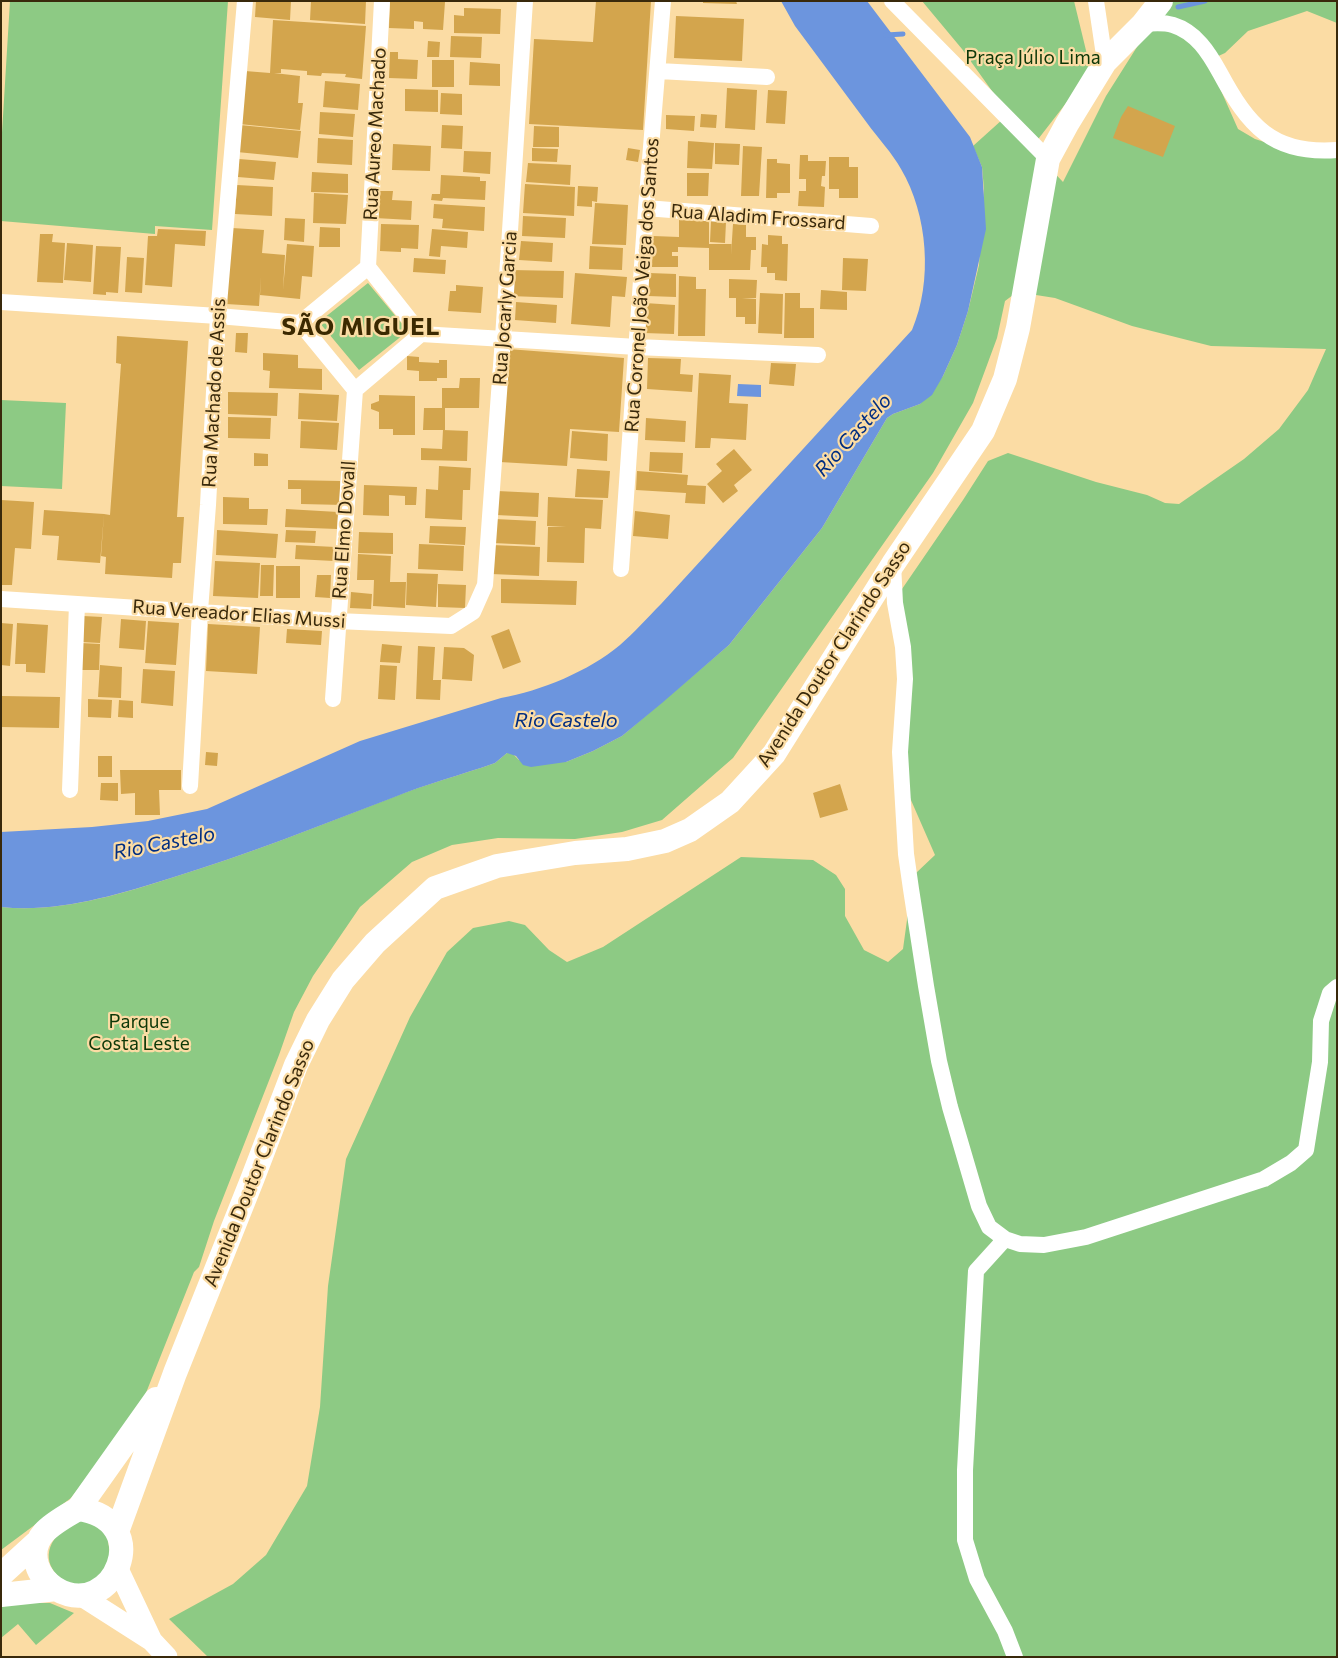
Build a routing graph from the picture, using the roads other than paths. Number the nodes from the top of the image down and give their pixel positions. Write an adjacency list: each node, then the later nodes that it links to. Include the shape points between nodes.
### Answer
1 (245, 1): 18 (street, Rua Machado de Assis)
2 (382, 1): 16 (street, Rua Aureo Machado)
3 (525, 1): 21 (street, Rua Jocarly Garcia)
4 (663, 1): 10 (street, Rua Coronel João Veiga dos Santos)
5 (892, 1): 13 (street)
6 (1096, 1): 9 (street)
7 (1161, 1): 8 (main road, Avenida Doutor Clarindo Sasso)
8 (1143, 24): 9 (main road, Avenida Doutor Clarindo Sasso); 12 (street, via 1174,25 1200,42 1252,122 1274,140 1305,151)
9 (1105, 62): 13 (main road, Avenida Doutor Clarindo Sasso)
10 (659, 71): 11 (street); 14 (street, Rua Coronel João Veiga dos Santos)
11 (766, 76)
12 (1337, 150)
13 (1048, 159): 25 (main road, Avenida Doutor Clarindo Sasso, via 1018,328 1005,379 983,431)
14 (646, 208): 15 (street, Rua Aladim Frossard); 22 (street, Rua Coronel João Veiga dos Santos)
15 (871, 226)
16 (368, 267): 19 (street); 20 (street)
17 (1, 302): 18 (street)
18 (218, 316): 19 (street); 29 (street, Rua Machado de Assis)
19 (300, 323): 24 (street)
20 (421, 334): 21 (street); 24 (street)
21 (503, 338): 22 (street); 30 (street, Rua Jocarly Garcia, via 485,586)
22 (637, 347): 23 (street); 26 (street, Rua Coronel João Veiga dos Santos)
23 (818, 354)
24 (355, 390): 31 (street, Rua Elmo Dovall)
25 (893, 564): 36 (street, via 906,679 900,752 906,854 926,986 946,1088 979,1206 989,1227); 37 (main road, Avenida Doutor Clarindo Sasso, via 774,754 730,802 690,830 665,841 498,866 435,888 375,943 343,980 318,1020 296,1065)
26 (621, 569)
27 (1, 599): 28 (street, Rua Vereador Elias Mussi)
28 (77, 604): 29 (street, Rua Vereador Elias Mussi); 34 (street)
29 (200, 611): 31 (street, Rua Vereador Elias Mussi); 33 (street, Rua Machado de Assis)
30 (473, 612): 31 (street, Rua Vereador Elias Mussi, via 452,626)
31 (337, 621): 32 (street, Rua Elmo Dovall)
32 (333, 699)
33 (190, 786)
34 (70, 790)
35 (1337, 987): 36 (street, via 1330,993 1320,1021 1320,1062 1306,1150 1291,1163 1264,1179 1086,1236 1044,1245 1020,1244)
36 (1004, 1239): 48 (street, via 976,1271 965,1470 965,1540 977,1579)
37 (175, 1373): 38 (main road, Avenida Doutor Clarindo Sasso); 39 (main road, Avenida Doutor Clarindo Sasso)
38 (78, 1509): 39 (main road, via 101,1515); 40 (main road, Avenida Doutor Clarindo Sasso, via 49,1528)
39 (117, 1532): 41 (main road, Avenida Doutor Clarindo Sasso, via 121,1544)
40 (36, 1543): 42 (main road, Avenida Doutor Clarindo Sasso); 43 (main road, via 39,1569)
41 (118, 1569): 45 (main road, via 109,1582 96,1591); 46 (street)
42 (1, 1575)
43 (57, 1589): 44 (main road); 45 (main road)
44 (1, 1595)
45 (80, 1595): 46 (street)
46 (152, 1641): 47 (street)
47 (167, 1657)
48 (1015, 1657)

